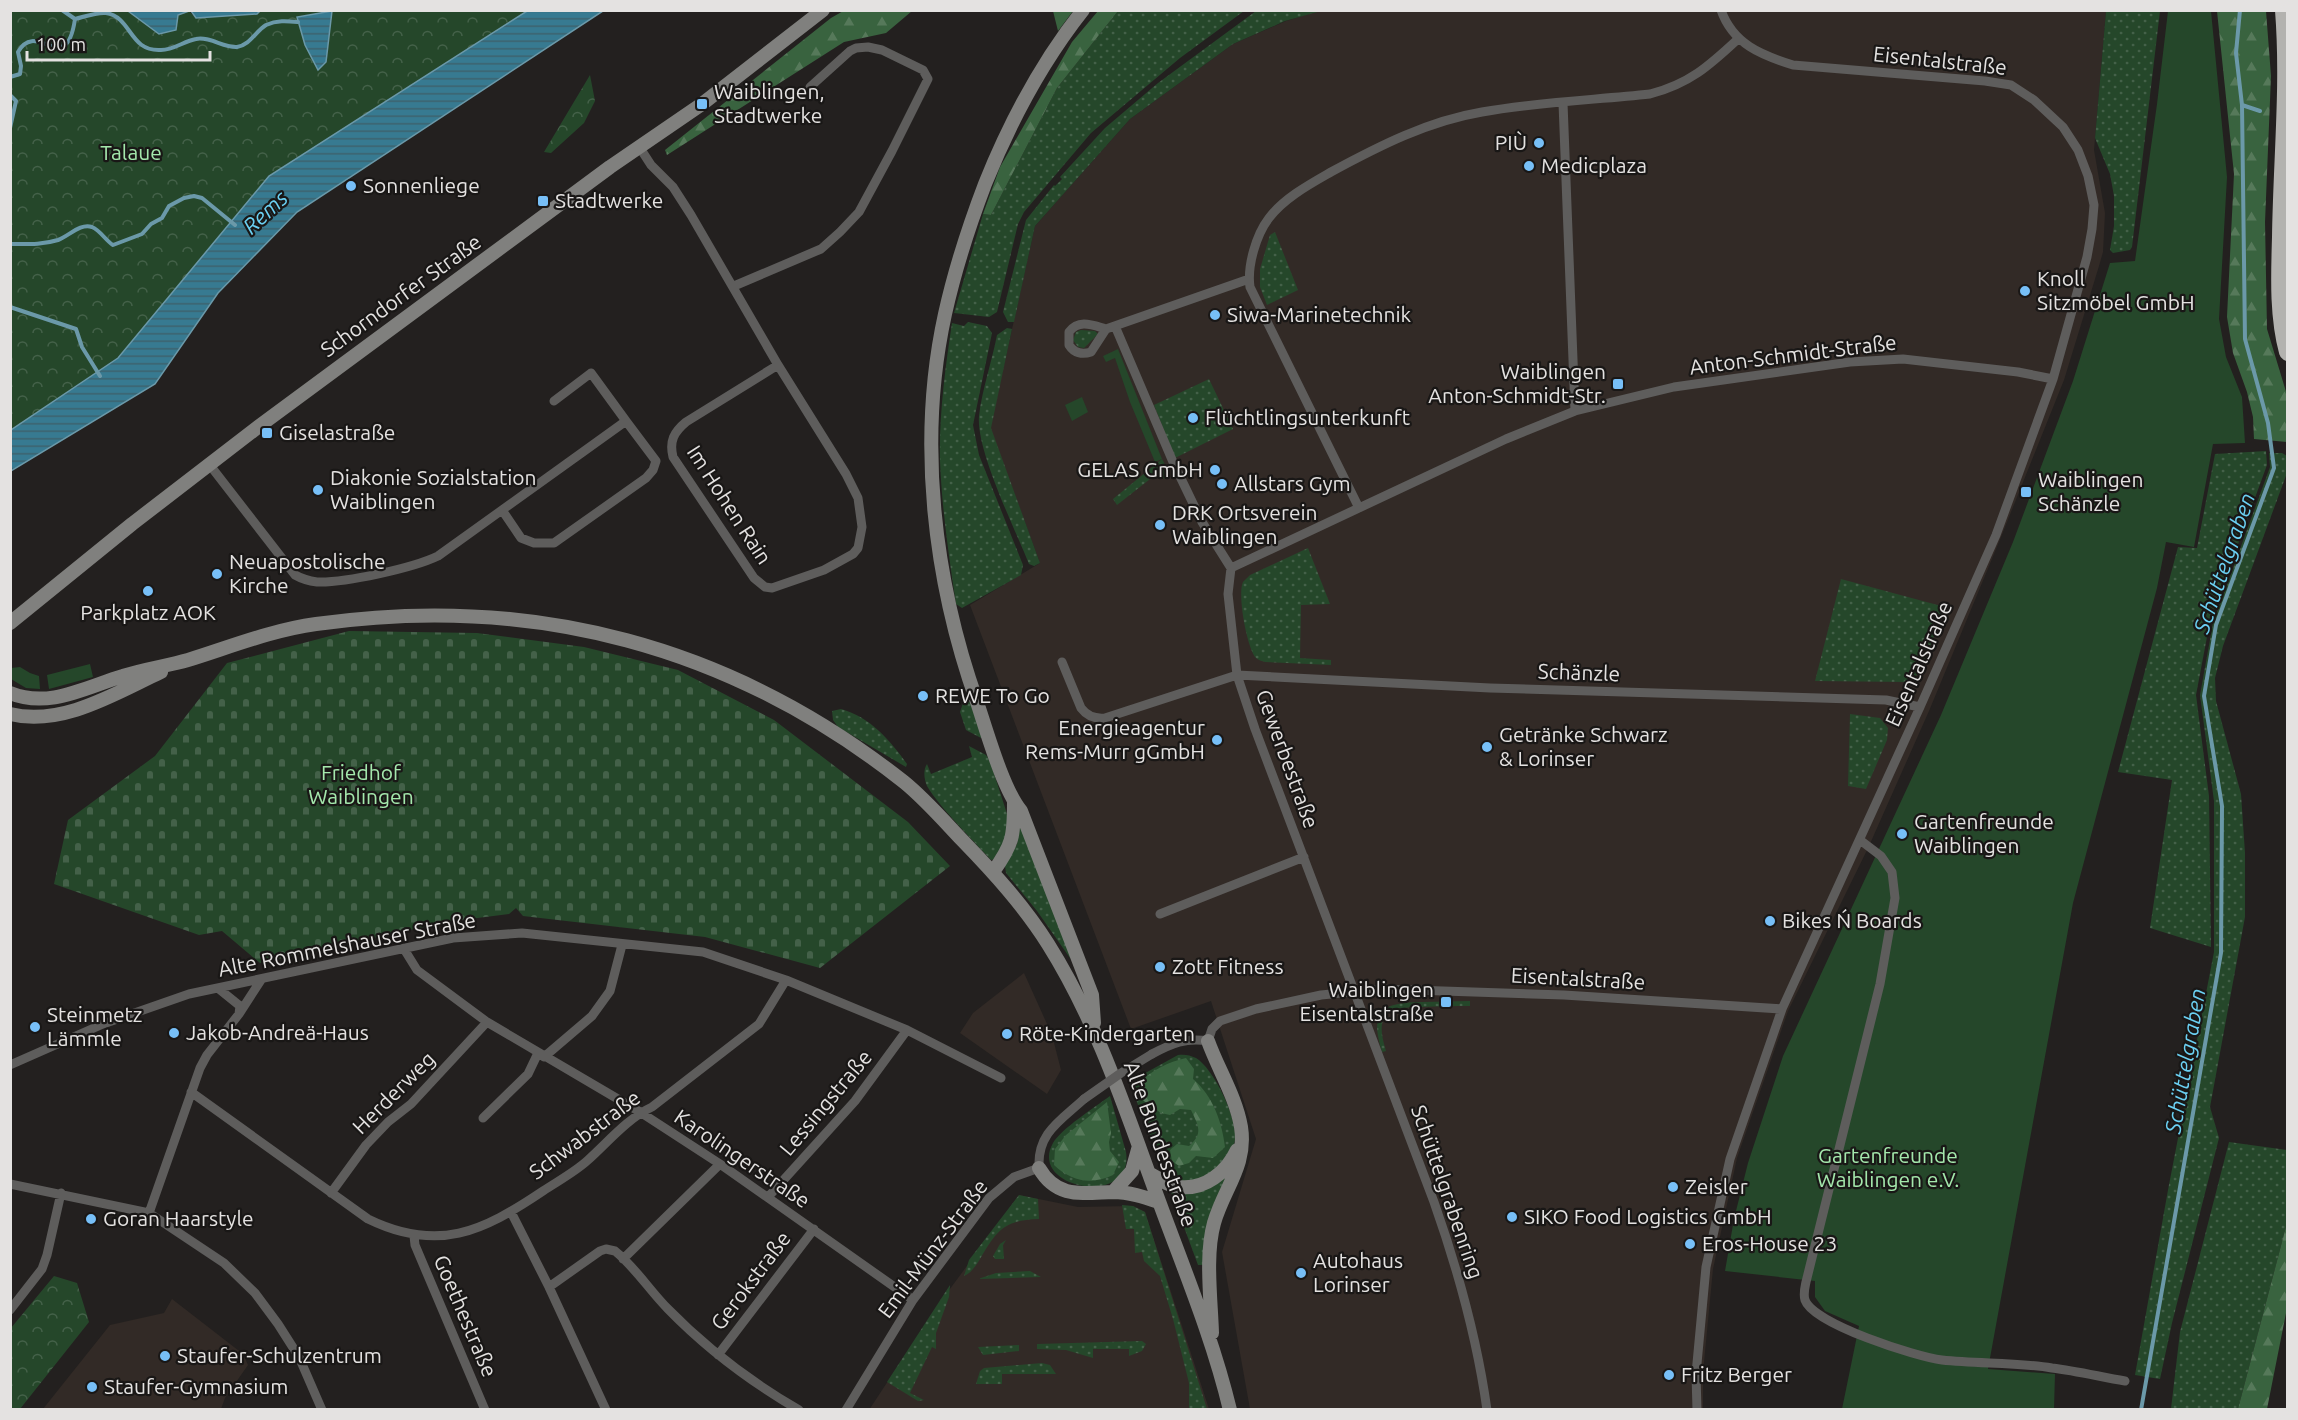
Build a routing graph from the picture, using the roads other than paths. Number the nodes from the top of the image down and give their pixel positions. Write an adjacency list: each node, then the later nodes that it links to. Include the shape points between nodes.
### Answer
1 (823, 10): 8 (main road, Schorndorfer Straße)
2 (1083, 10): 28 (main road, via 1032,85 995,159 966,234 945,315 934,385 936,527 952,621 968,678)
3 (1721, 10): 5 (street, Eisentalstraße)
4 (2284, 10): 11 (highway, via 2286,90 2280,265)
5 (1738, 39): 7 (street, via 1712,63 1673,88); 13 (street, Eisentalstraße, via 1757,52 1793,65 2012,85 2063,127 2078,150 2094,205 2087,257)
6 (810, 87): 10 (street, via 850,51 868,47 923,70 928,79 859,212 821,249)
7 (1563, 103): 9 (street, via 1462,116 1401,136 1331,172 1295,195 1269,219 1257,243); 15 (street)
8 (640, 148): 10 (street, Im Hohen Rain, via 673,187); 17 (main road, Schorndorfer Straße, via 610,166)
9 (1249, 279): 18 (street, via 1253,295); 20 (street, via 1111,327 1202,522)
10 (734, 286): 12 (street, Im Hohen Rain)
11 (2288, 352)
12 (778, 364): 12 (street, Im Hohen Rain, via 686,422 677,430 672,444 674,457 754,578 760,585 772,588 846,560 858,548 862,527 852,484)
13 (2053, 379): 15 (street, Anton-Schmidt-Straße, via 1903,359 1850,362 1674,387); 26 (street, Eisentalstraße, via 1996,535)
14 (554, 401): 16 (street, via 591,373)
15 (1575, 411): 18 (street, Anton-Schmidt-Straße)
16 (626, 422): 19 (street); 19 (street, via 656,461 653,470 554,543 521,538)
17 (209, 464): 19 (street, via 295,575 306,580 328,581 421,564); 21 (main road, Schorndorfer Straße)
18 (1359, 508): 20 (street, Anton-Schmidt-Straße)
19 (502, 510)
20 (1231, 568): 24 (street, via 1228,594)
21 (12, 622)
22 (184, 661): 25 (main road, Alte Bundesstraße, via 63,696 41,699); 27 (main road, Alte Bundesstraße, via 101,700 65,712 35,717); 31 (main road, Alte Bundesstraße, via 263,636 361,619 474,615 593,632 711,669 812,719 904,782)
23 (1062, 662): 24 (street, Gewerbestraße, via 1081,708 1097,719)
24 (1237, 675): 26 (street, Schänzle, via 1478,688 1886,700); 30 (street, Gewerbestraße)
25 (13, 692)
26 (1920, 707): 29 (street, Eisentalstraße)
27 (10, 714)
28 (1014, 803): 31 (main road, via 1014,832); 43 (main road, via 1021,811 1092,996)
29 (1860, 840): 39 (street, Eisentalstraße); 72 (street, via 1881,856 1892,872 1895,898 1880,984 1806,1282 1805,1300 1819,1315 1843,1328 1940,1360 2052,1367)
30 (1304, 857): 32 (street); 38 (street, Gewerbestraße)
31 (993, 872): 43 (main road, Alte Bundesstraße, via 1046,942)
32 (1160, 914)
33 (622, 945): 34 (street, Alte Rommelshauser Straße, via 507,933 453,938); 36 (street, Alte Rommelshauser Straße, via 703,952); 45 (street, via 610,992 592,1016)
34 (404, 949): 35 (street, Alte Rommelshauser Straße); 41 (street, Karolingerstraße, via 417,970)
35 (261, 980): 37 (street, Alte Rommelshauser Straße); 40 (street)
36 (786, 980): 42 (street, Alte Rommelshauser Straße); 49 (street, Schwabstraße, via 759,1024 652,1107)
37 (219, 989): 40 (street, via 240,1005); 46 (street, Alte Rommelshauser Straße, via 189,994 103,1024)
38 (1354, 991): 39 (street, Eisentalstraße, via 1459,991); 44 (street, Eisentalstraße, via 1228,1018 1212,1029); 79 (street, Schüttelgrabenring, via 1455,1263)
39 (1782, 1009): 80 (street, via 1730,1159 1708,1256 1696,1374)
40 (239, 1014): 48 (street, via 207,1055)
41 (487, 1022): 45 (street, Karolingerstraße); 59 (street, Herderweg, via 411,1104 366,1145)
42 (907, 1030): 47 (street, Alte Rommelshauser Straße); 60 (street, Lessingstraße, via 855,1101)
43 (1095, 1034): 52 (main road, Alte Bundesstraße)
44 (1208, 1041): 51 (main road, via 1236,1110); 54 (street, bridge, via 1176,1041 1084,1099 1042,1142)
45 (541, 1055): 49 (street, Karolingerstraße); 50 (street, via 528,1074)
46 (10, 1065)
47 (1001, 1078)
48 (191, 1092): 59 (street, Schwabstraße); 63 (street)
49 (640, 1112): 53 (street, Karolingerstraße); 62 (street, Schwabstraße, via 586,1162)
50 (483, 1118)
51 (1241, 1140): 55 (main road, via 1222,1173 1194,1187 1169,1185); 70 (main road, via 1237,1171 1211,1238)
52 (1139, 1146): 55 (main road, Alte Bundesstraße); 57 (main road, via 1132,1171)
53 (720, 1164): 60 (street, Karolingerstraße); 66 (street)
54 (1039, 1168): 57 (main road, via 1044,1178 1066,1191); 68 (street, Emil-Münz-Straße, via 1014,1177 990,1198)
55 (1149, 1173): 61 (main road, Alte Bundesstraße)
56 (10, 1184): 58 (street)
57 (1113, 1192): 61 (main road)
58 (61, 1193): 63 (street); 69 (street, via 42,1269)
59 (331, 1193): 65 (street, Schwabstraße, via 368,1219)
60 (769, 1196): 64 (street, Karolingerstraße)
61 (1159, 1202): 70 (main road, Alte Bundesstraße)
62 (511, 1212): 65 (street, Schwabstraße, via 456,1234); 67 (street)
63 (149, 1213): 73 (street, via 224,1263 255,1293 298,1357)
64 (814, 1229): 68 (street, Karolingerstraße); 71 (street, Gerokstraße)
65 (414, 1236): 74 (street, Goethestraße, via 443,1316)
66 (623, 1259): 67 (street, via 606,1249); 71 (street, via 663,1305)
67 (549, 1287): 75 (street)
68 (913, 1300): 77 (street, Emil-Münz-Straße)
69 (10, 1310)
70 (1212, 1347): 78 (main road, Alte Bundesstraße)
71 (718, 1355): 76 (street)
72 (2125, 1381)
73 (321, 1410)
74 (485, 1410)
75 (606, 1410)
76 (799, 1410)
77 (846, 1410)
78 (1230, 1410)
79 (1487, 1410)
80 (1697, 1410)

